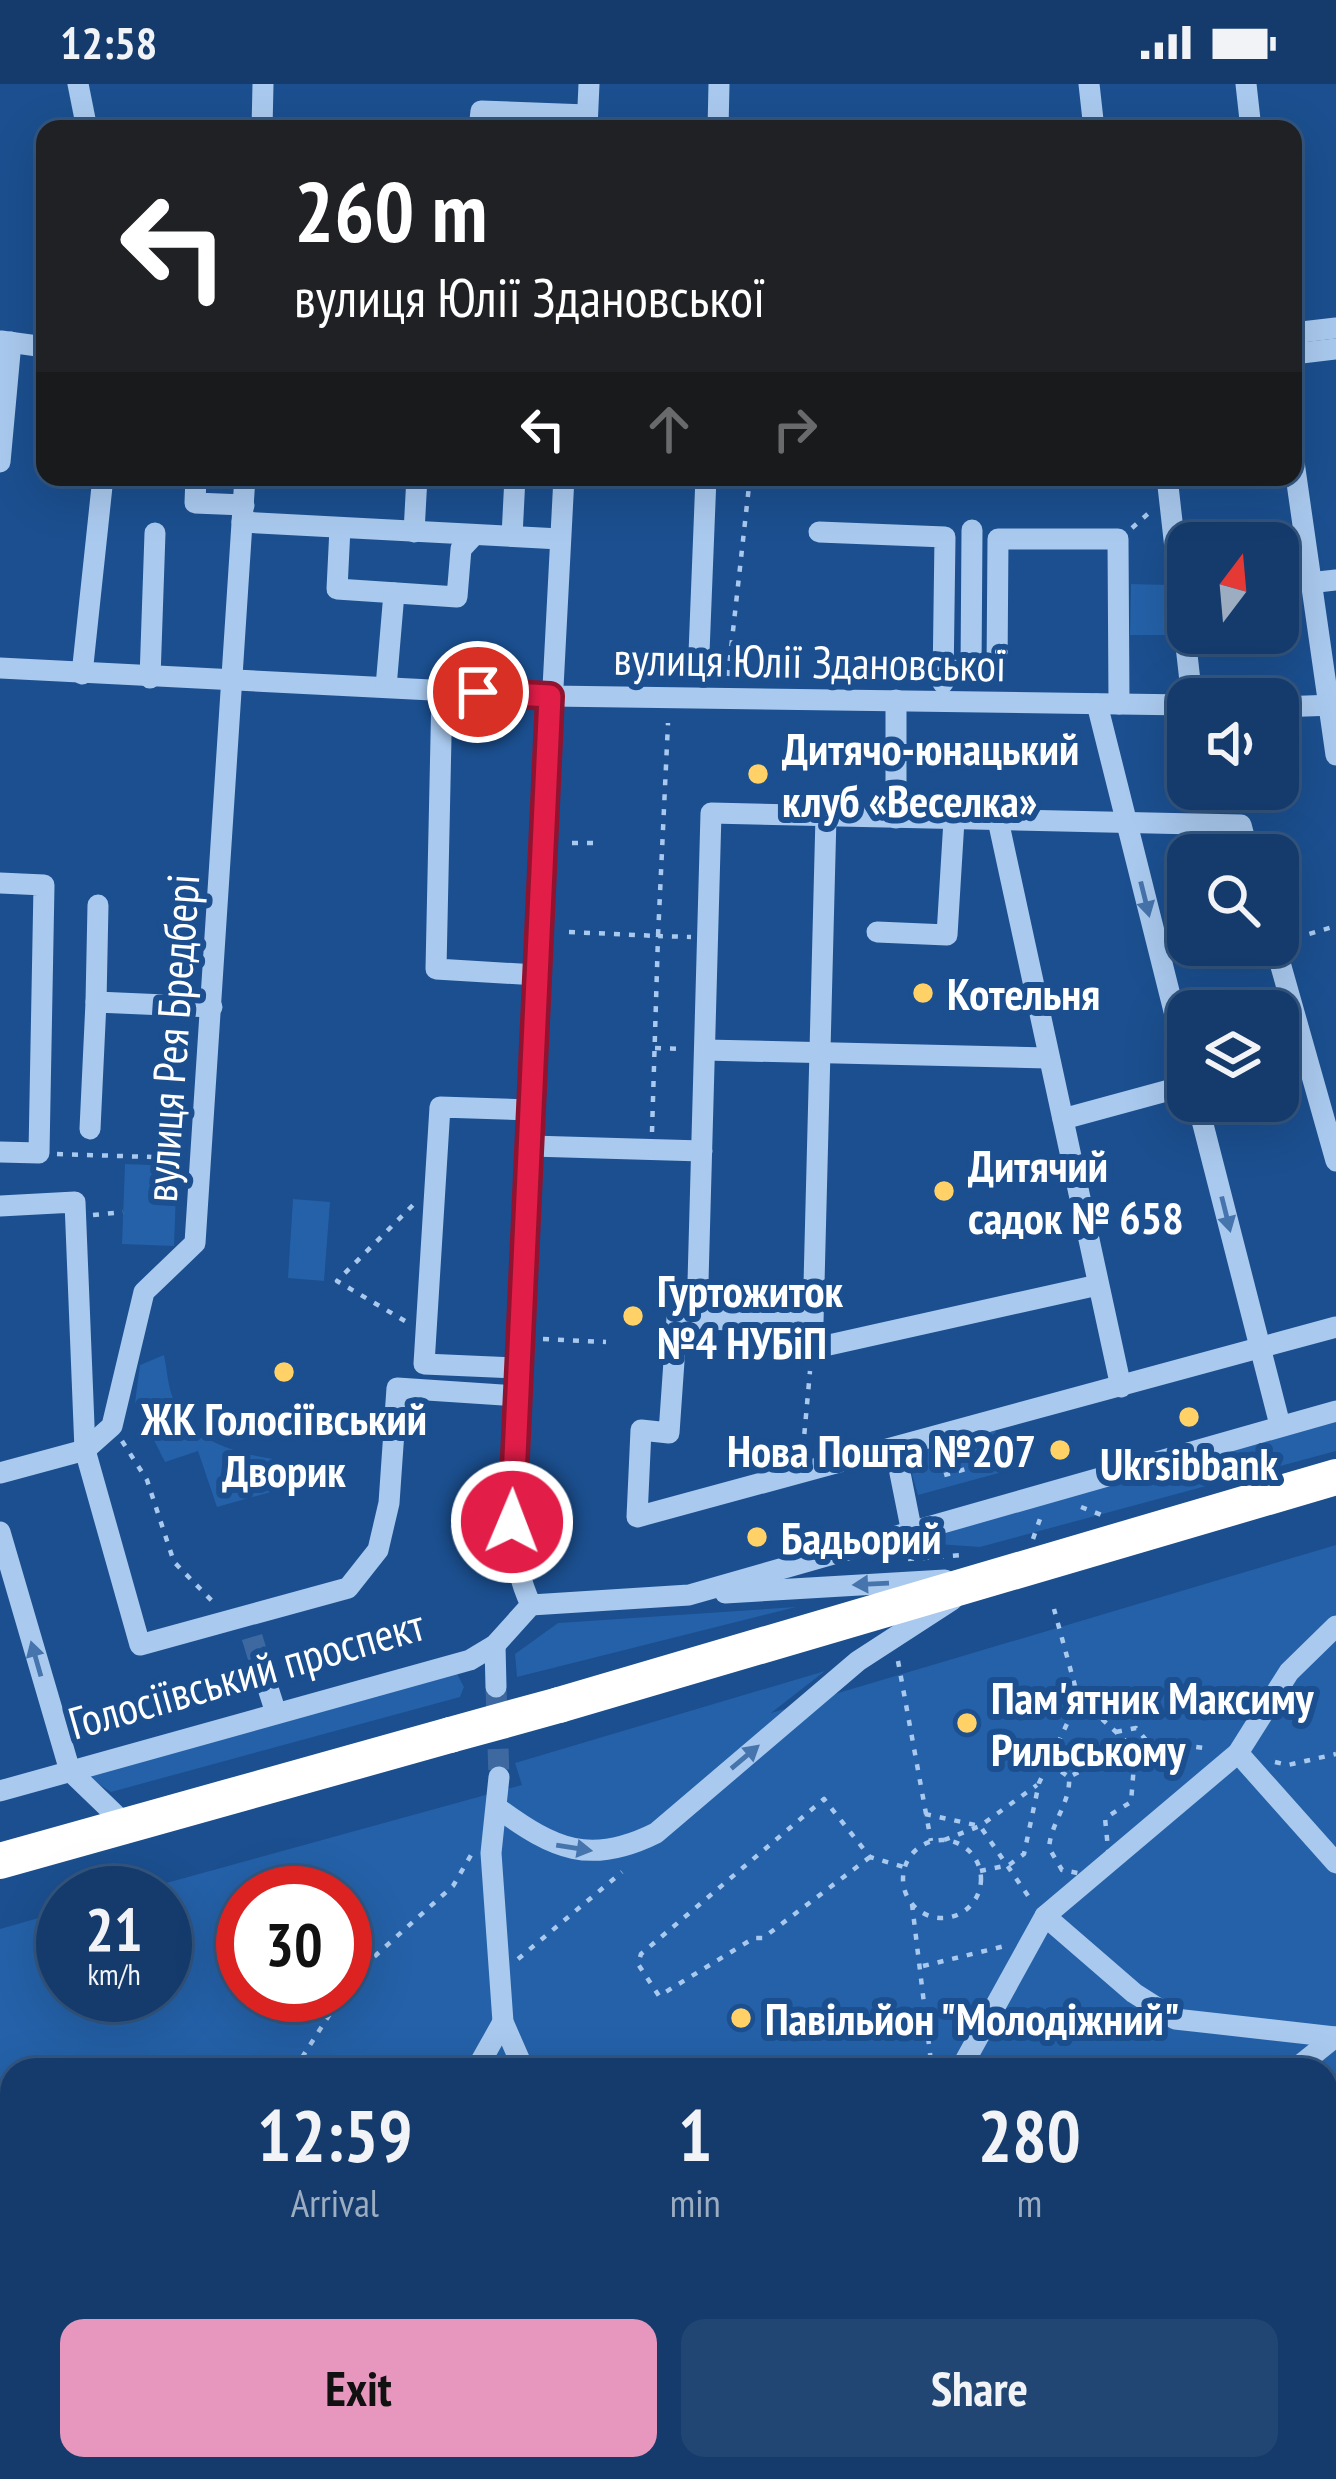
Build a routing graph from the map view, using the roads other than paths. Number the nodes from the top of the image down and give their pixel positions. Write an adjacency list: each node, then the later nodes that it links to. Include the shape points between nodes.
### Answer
1 (79, 84): 7 (street)
2 (262, 84): 8 (street)
3 (589, 84): 11 (street)
4 (719, 84): 12 (street)
5 (1089, 84): 13 (street)
6 (1246, 84): 14 (street)
7 (85, 120)
8 (262, 120)
9 (480, 120): 10 (street, via 481,111)
10 (568, 120)
11 (587, 120)
12 (718, 120)
13 (1093, 120)
14 (1250, 120)
15 (1336, 328): 16 (street)
16 (1302, 333)
17 (5, 341): 18 (street); 21 (street)
18 (36, 346)
19 (1336, 349): 20 (street)
20 (1302, 354)
21 (0, 462)
22 (102, 486): 46 (street)
23 (195, 486): 31 (street, via 194,502)
24 (245, 486): 31 (street, вулиця Рея Бредбері)
25 (417, 486): 34 (street)
26 (515, 486): 38 (street)
27 (564, 486): 39 (street)
28 (706, 486): 42 (street)
29 (1168, 486): 48 (street)
30 (1302, 486): 40 (street)
31 (243, 514): 32 (street); 49 (street, вулиця Рея Бредбері)
32 (340, 529): 34 (street); 41 (street, via 337,589)
33 (972, 530): 45 (street)
34 (414, 532): 37 (street)
35 (819, 532): 44 (street, via 945,537)
36 (155, 533): 47 (street)
37 (474, 535): 38 (street); 41 (street, via 461,549 458,597)
38 (512, 536): 39 (street)
39 (560, 539): 52 (street)
40 (1328, 583): 57 (street)
41 (394, 593): 50 (street)
42 (699, 653)
43 (0, 668): 46 (street, вулиця Юлії Здановської)
44 (944, 670): 45 (street); 54 (street)
45 (970, 671): 56 (street, via 997,671 998,539 1118,539)
46 (82, 674): 47 (street, вулиця Юлії Здановської)
47 (150, 678): 49 (street, вулиця Юлії Здановської)
48 (1188, 678)
49 (234, 682): 50 (street, вулиця Юлії Здановської); 73 (street, вулиця Рея Бредбері)
50 (386, 688): 51 (street, вулиця Юлії Здановської)
51 (442, 691): 52 (street, вулиця Юлії Здановської); 70 (street, via 436,969)
52 (550, 696): 53 (street, вулиця Юлії Здановської); 70 (street)
53 (896, 700): 54 (street, вулиця Юлії Здановської); 61 (street)
54 (943, 702): 56 (street, вулиця Юлії Здановської)
55 (1167, 703): 56 (street, вулиця Юлії Здановської)
56 (1108, 704): 64 (street)
57 (1331, 705): 58 (street); 59 (street)
58 (1299, 706)
59 (1336, 755)
60 (826, 816): 61 (street); 74 (street, via 711,813); 75 (street)
61 (896, 818): 62 (street)
62 (954, 820): 63 (street); 68 (street, via 947,935)
63 (998, 820): 64 (street); 76 (street)
64 (1126, 823): 65 (street, via 1241,826); 71 (street, one-way to 71)
65 (1243, 834)
66 (0, 884): 84 (street, via 44,884 39,1153)
67 (98, 905): 72 (street)
68 (878, 932)
69 (1282, 966): 85 (street)
70 (537, 975): 78 (street)
71 (1168, 990)
72 (96, 1001): 73 (street); 81 (street)
73 (212, 1006): 98 (street, вулиця Рея Бредбері, via 195,1243 144,1292 112,1426)
74 (705, 1050): 75 (street); 83 (street)
75 (821, 1052): 76 (street); 88 (street, via 813,1323)
76 (1048, 1058): 79 (street)
77 (1167, 1091): 79 (street)
78 (531, 1110): 82 (street); 92 (street, via 440,1107 424,1364)
79 (1063, 1120): 87 (street)
80 (1202, 1122): 90 (street, one-way to 90)
81 (90, 1129)
82 (530, 1145): 83 (street); 92 (street)
83 (702, 1151): 88 (street)
84 (0, 1152)
85 (1336, 1161)
86 (0, 1206): 98 (street, via 75,1202)
87 (1098, 1285): 91 (street); 93 (street)
88 (698, 1318): 97 (street, via 676,1318 669,1433 641,1430 637,1517)
89 (1336, 1327): 90 (street)
90 (1259, 1348): 93 (street); 96 (street)
91 (811, 1349)
92 (517, 1368): 94 (street)
93 (1120, 1388): 97 (street)
94 (516, 1396): 98 (street, via 397,1388 378,1550 347,1588 244,1625 140,1645); 105 (street, via 516,1574)
95 (1336, 1411): 96 (street)
96 (1280, 1426): 102 (street)
97 (895, 1448): 102 (street)
98 (86, 1450): 99 (street)
99 (0, 1473)
100 (1336, 1477): 103 (highway)
101 (0, 1532): 112 (street, one-way to 101)
102 (912, 1533): 104 (street)
103 (988, 1577): 104 (street, one-way to 104); 115 (street, one-way to 103, via 545,1842 628,1847 656,1833 858,1661); 116 (highway, bridge)
104 (689, 1595): 105 (street)
105 (531, 1605): 107 (street, Голосіївський проспект)
106 (1336, 1626): 111 (street, via 1288,1672)
107 (495, 1645): 109 (street); 110 (street, Голосіївський проспект, via 470,1660)
108 (265, 1679): 110 (street)
109 (496, 1688)
110 (276, 1713): 112 (street, Голосіївський проспект)
111 (1238, 1754): 118 (street); 119 (street)
112 (70, 1771): 114 (street, Голосіївський проспект); 116 (street)
113 (499, 1777): 115 (street)
114 (0, 1791)
115 (499, 1809): 120 (street, via 491,1853)
116 (126, 1825): 117 (highway)
117 (0, 1861)
118 (1336, 1863)
119 (1045, 1916): 121 (street, via 1175,2019); 124 (street)
120 (503, 2022): 122 (street); 123 (street)
121 (1335, 2037): 125 (street)
122 (483, 2058)
123 (519, 2058)
124 (966, 2058)
125 (1309, 2058)

